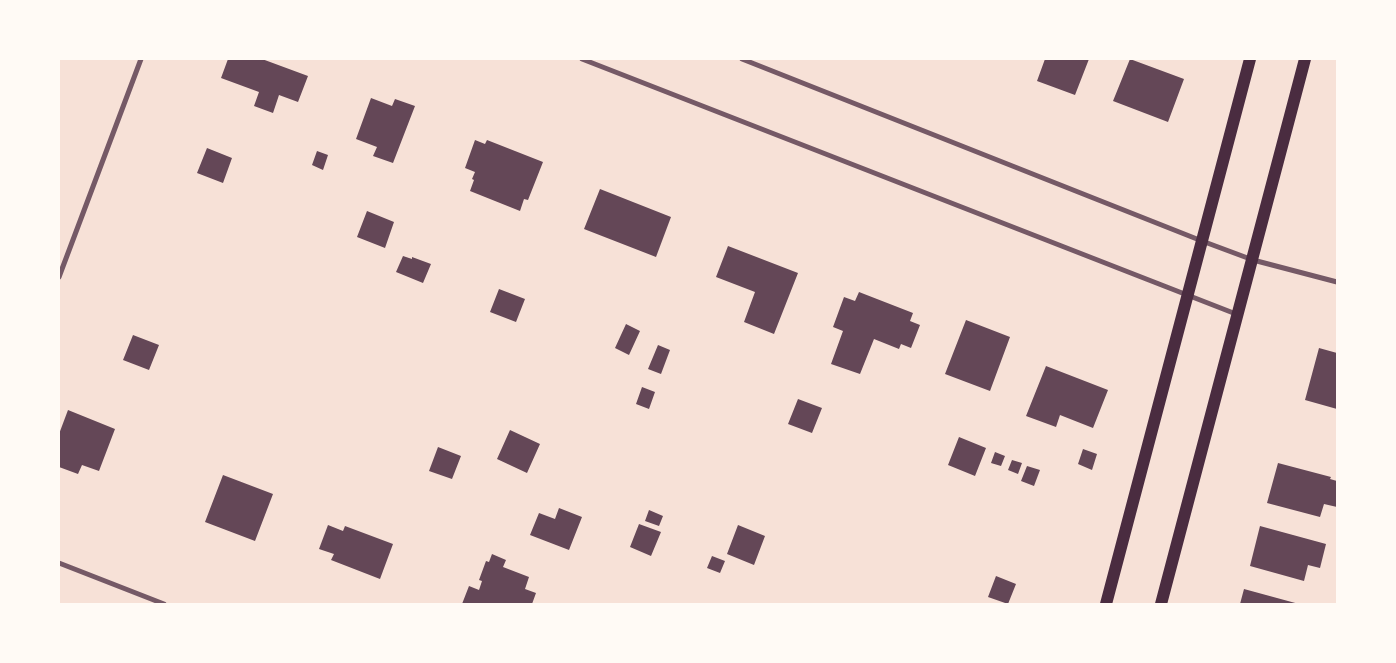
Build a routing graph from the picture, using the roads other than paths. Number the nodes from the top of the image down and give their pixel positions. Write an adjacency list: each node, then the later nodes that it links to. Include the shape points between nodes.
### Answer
1 (140, 59): 8 (street)
2 (582, 59): 10 (street)
3 (742, 59): 6 (street)
4 (1250, 59): 6 (main road)
5 (1306, 59): 7 (main road)
6 (1202, 241): 7 (street); 10 (main road)
7 (1253, 260): 9 (street); 11 (main road)
8 (59, 277)
9 (1337, 282)
10 (1188, 295): 11 (street); 14 (main road)
11 (1238, 315): 15 (main road)
12 (59, 564): 13 (street)
13 (164, 604)
14 (1106, 604)
15 (1161, 604)

